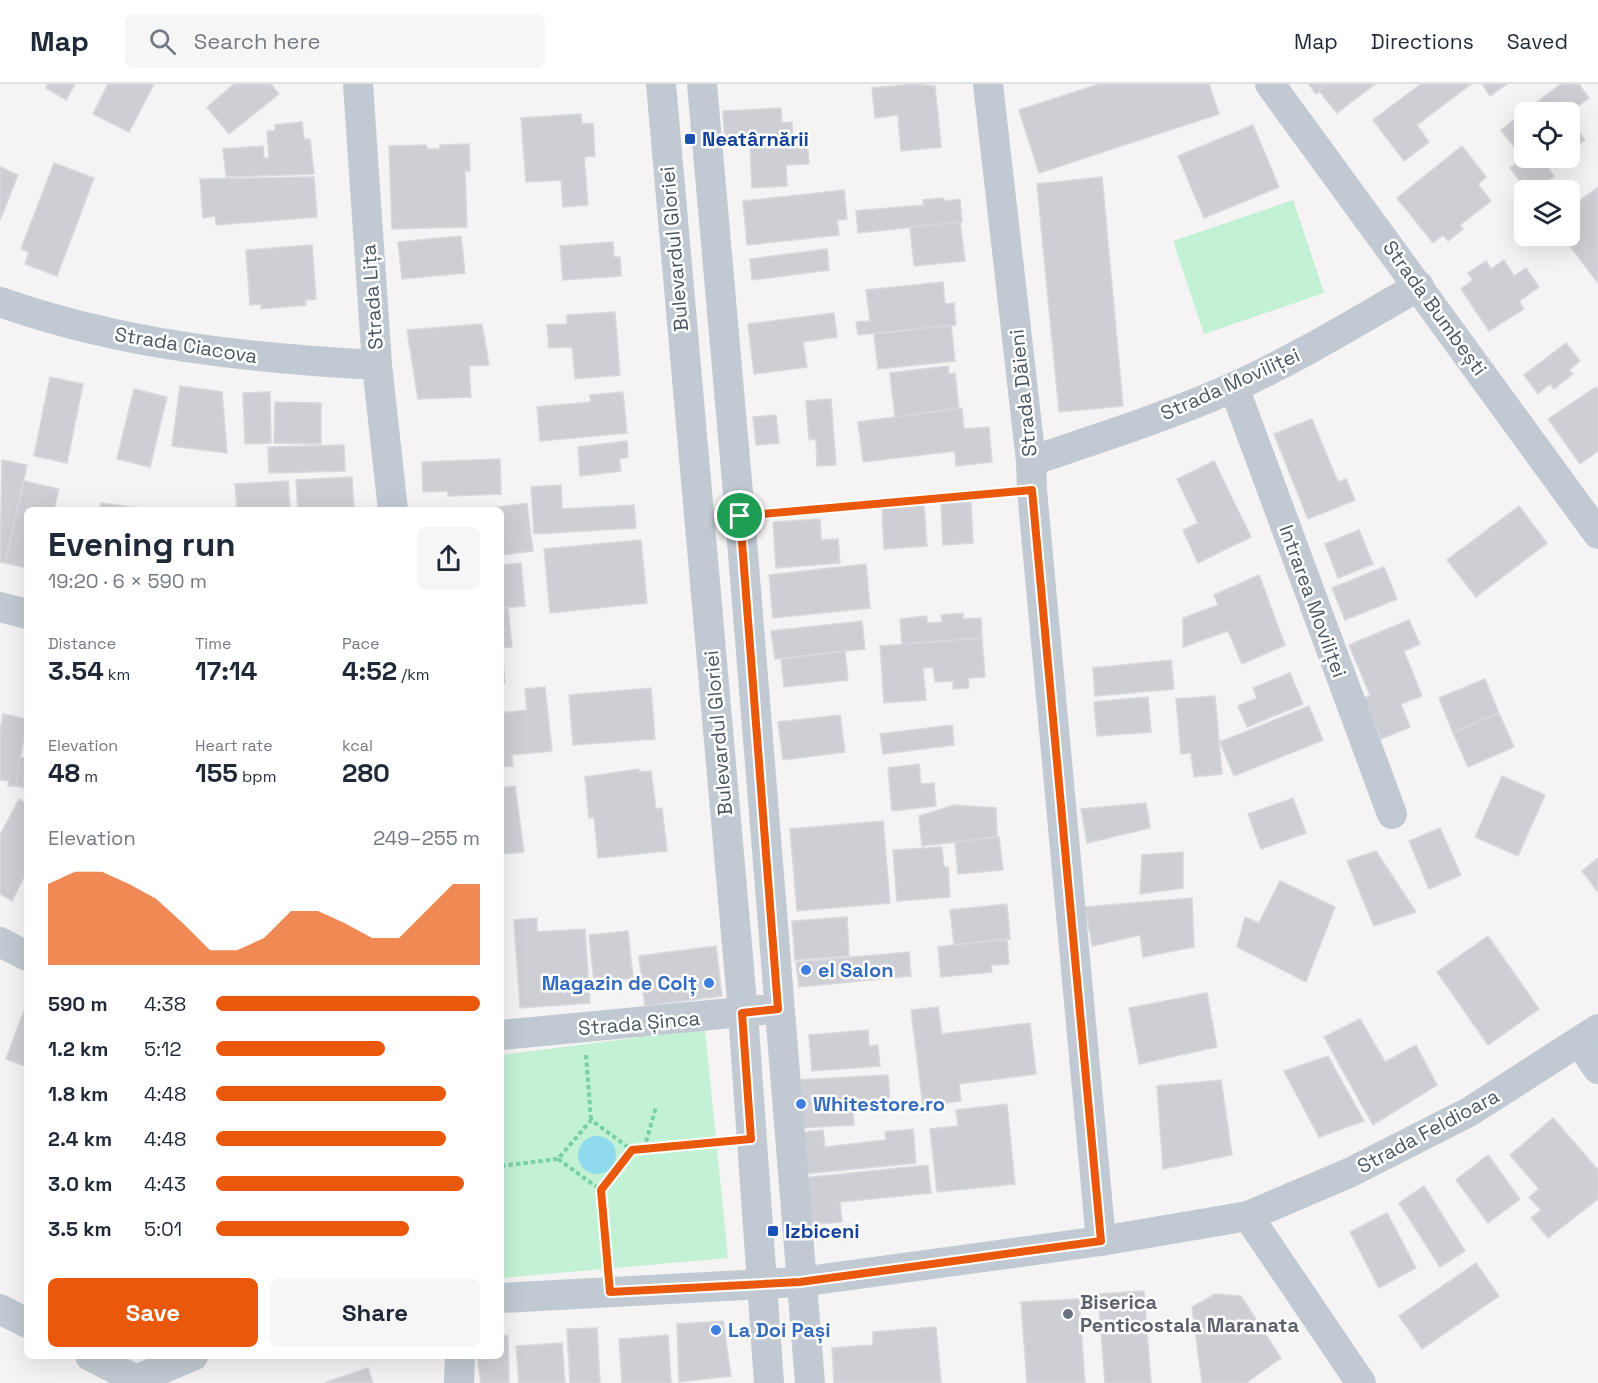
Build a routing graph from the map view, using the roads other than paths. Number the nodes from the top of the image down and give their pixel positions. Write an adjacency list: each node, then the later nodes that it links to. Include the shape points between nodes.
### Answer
1 (358, 84): 8 (street, Strada Lița)
2 (661, 84): 19 (street, Bulevardul Gloriei)
3 (702, 84): 18 (street, Bulevardul Gloriei)
4 (988, 84): 10 (street, Strada Dăieni)
5 (1270, 84): 6 (street, Strada Bumbești)
6 (1419, 286): 9 (street, Strada Moviliței); 12 (street, Strada Bumbești)
7 (0, 302): 8 (street, Strada Ciacova, via 54,321 150,343 243,356)
8 (377, 365): 11 (street, Strada Lița)
9 (1234, 387): 10 (street, Strada Moviliței); 15 (street, Intrarea Moviliței)
10 (1031, 461): 24 (street, Strada Dăieni)
11 (393, 507)
12 (1598, 534)
13 (0, 607): 14 (street)
14 (24, 613)
15 (1392, 814)
16 (0, 942): 17 (street)
17 (24, 954)
18 (778, 1009): 19 (street, Strada Șinca); 25 (street, Bulevardul Gloriei)
19 (742, 1013): 20 (street, Strada Șinca); 26 (street, Bulevardul Gloriei)
20 (504, 1035)
21 (1589, 1036): 22 (street); 23 (street, Strada Feldioara, via 1469,1112 1349,1173)
22 (1598, 1069)
23 (1248, 1216): 24 (street, Strada Feldioara); 37 (street)
24 (1101, 1241): 25 (street, Strada Feldioara)
25 (800, 1282): 26 (street, Strada Feldioara); 36 (street, Bulevardul Gloriei)
26 (761, 1285): 27 (street, Strada Feldioara); 35 (street, Bulevardul Gloriei)
27 (504, 1298)
28 (0, 1309): 29 (street)
29 (24, 1321)
30 (95, 1359): 33 (street)
31 (186, 1359): 33 (street)
32 (460, 1359): 34 (street)
33 (131, 1381)
34 (459, 1383)
35 (769, 1383)
36 (810, 1383)
37 (1361, 1383)

